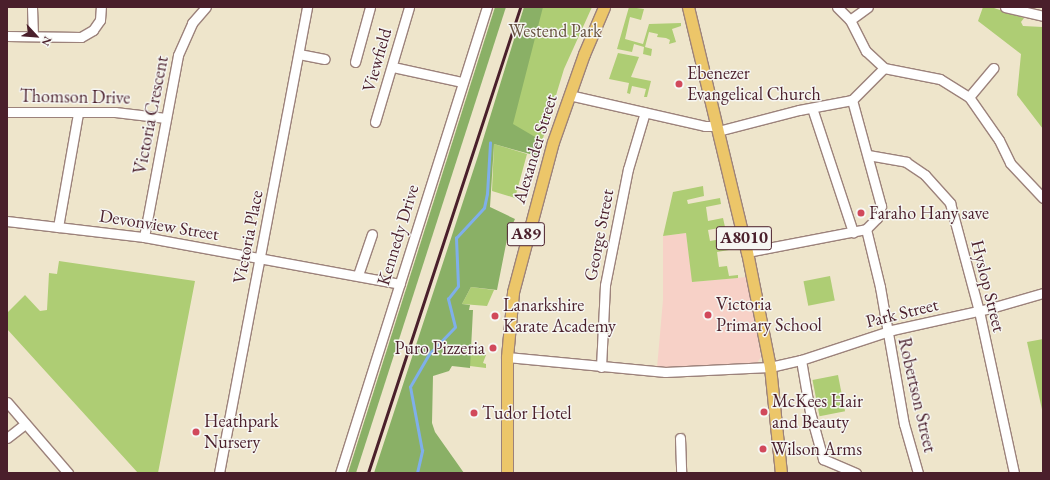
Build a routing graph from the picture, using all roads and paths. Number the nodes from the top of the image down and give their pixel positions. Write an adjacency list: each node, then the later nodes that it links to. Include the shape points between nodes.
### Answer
1 (32, 7): 15 (street)
2 (101, 7): 15 (street, via 100,20 88,35)
3 (206, 7): 31 (street, Victoria Crescent, via 192,23 178,55)
4 (307, 7): 17 (street, Victoria Place)
5 (370, 7): 19 (street)
6 (409, 7): 20 (street, Viewfield)
7 (487, 7): 23 (street, Kennedy Drive)
8 (604, 7): 24 (main road, Alexander Street / A89)
9 (688, 7): 33 (main road, A8010)
10 (837, 7): 14 (street)
11 (868, 7): 14 (street)
12 (1005, 7): 13 (street)
13 (1043, 16)
14 (850, 20): 21 (street, via 866,51)
15 (33, 35): 16 (street)
16 (7, 36)
17 (299, 54): 18 (street); 43 (street, Victoria Place)
18 (325, 59)
19 (355, 62)
20 (393, 67): 23 (street); 32 (street, Viewfield)
21 (884, 68): 25 (street, via 940,79); 26 (street)
22 (993, 68): 25 (street)
23 (462, 82): 45 (street, Kennedy Drive)
24 (569, 95): 29 (street); 49 (main road, Alexander Street / A89, via 519,259 511,298)
25 (969, 97): 35 (street, via 999,140 1010,163)
26 (852, 100): 27 (street); 34 (street)
27 (812, 108): 33 (street); 39 (street)
28 (7, 112): 30 (street, Thomson Drive)
29 (645, 112): 33 (street); 51 (street, George Street, via 628,169 604,285)
30 (78, 113): 31 (street, Thomson Drive, via 115,112); 37 (street)
31 (166, 118): 41 (street, Victoria Crescent)
32 (375, 122)
33 (717, 128): 42 (main road, A8010)
34 (868, 155): 38 (street, via 881,206 877,218); 47 (street, Hyslop Street, via 906,162 925,174 950,203)
35 (1043, 198)
36 (7, 221): 37 (street, Devonview Street)
37 (58, 226): 41 (street, Devonview Street)
38 (866, 229): 39 (street); 48 (street, Robertson Street, via 880,288)
39 (853, 232): 42 (street)
40 (372, 234): 44 (street)
41 (144, 237): 43 (street, Devonview Street)
42 (747, 252): 52 (main road, A8010)
43 (261, 257): 44 (street, Devonview Street); 58 (street, Victoria Place)
44 (358, 275): 45 (street, Devonview Street)
45 (400, 284): 59 (street, Kennedy Drive)
46 (1043, 293): 47 (street, Park Street)
47 (979, 311): 48 (street, Park Street); 65 (street, Hyslop Street)
48 (886, 332): 50 (street, Park Street); 64 (street, Robertson Street, via 904,424)
49 (508, 357): 51 (street, Park Street); 60 (main road, Alexander Street / A89)
50 (801, 360): 52 (street, Park Street); 63 (street, via 810,412 823,460)
51 (601, 367): 52 (street, Park Street, via 665,372)
52 (770, 367): 62 (main road, A8010)
53 (7, 402): 54 (street)
54 (25, 424): 55 (street); 57 (street)
55 (7, 438)
56 (680, 438): 61 (street)
57 (65, 472)
58 (219, 473)
59 (340, 473)
60 (507, 473)
61 (681, 473)
62 (781, 473)
63 (856, 473)
64 (918, 473)
65 (1014, 473)

